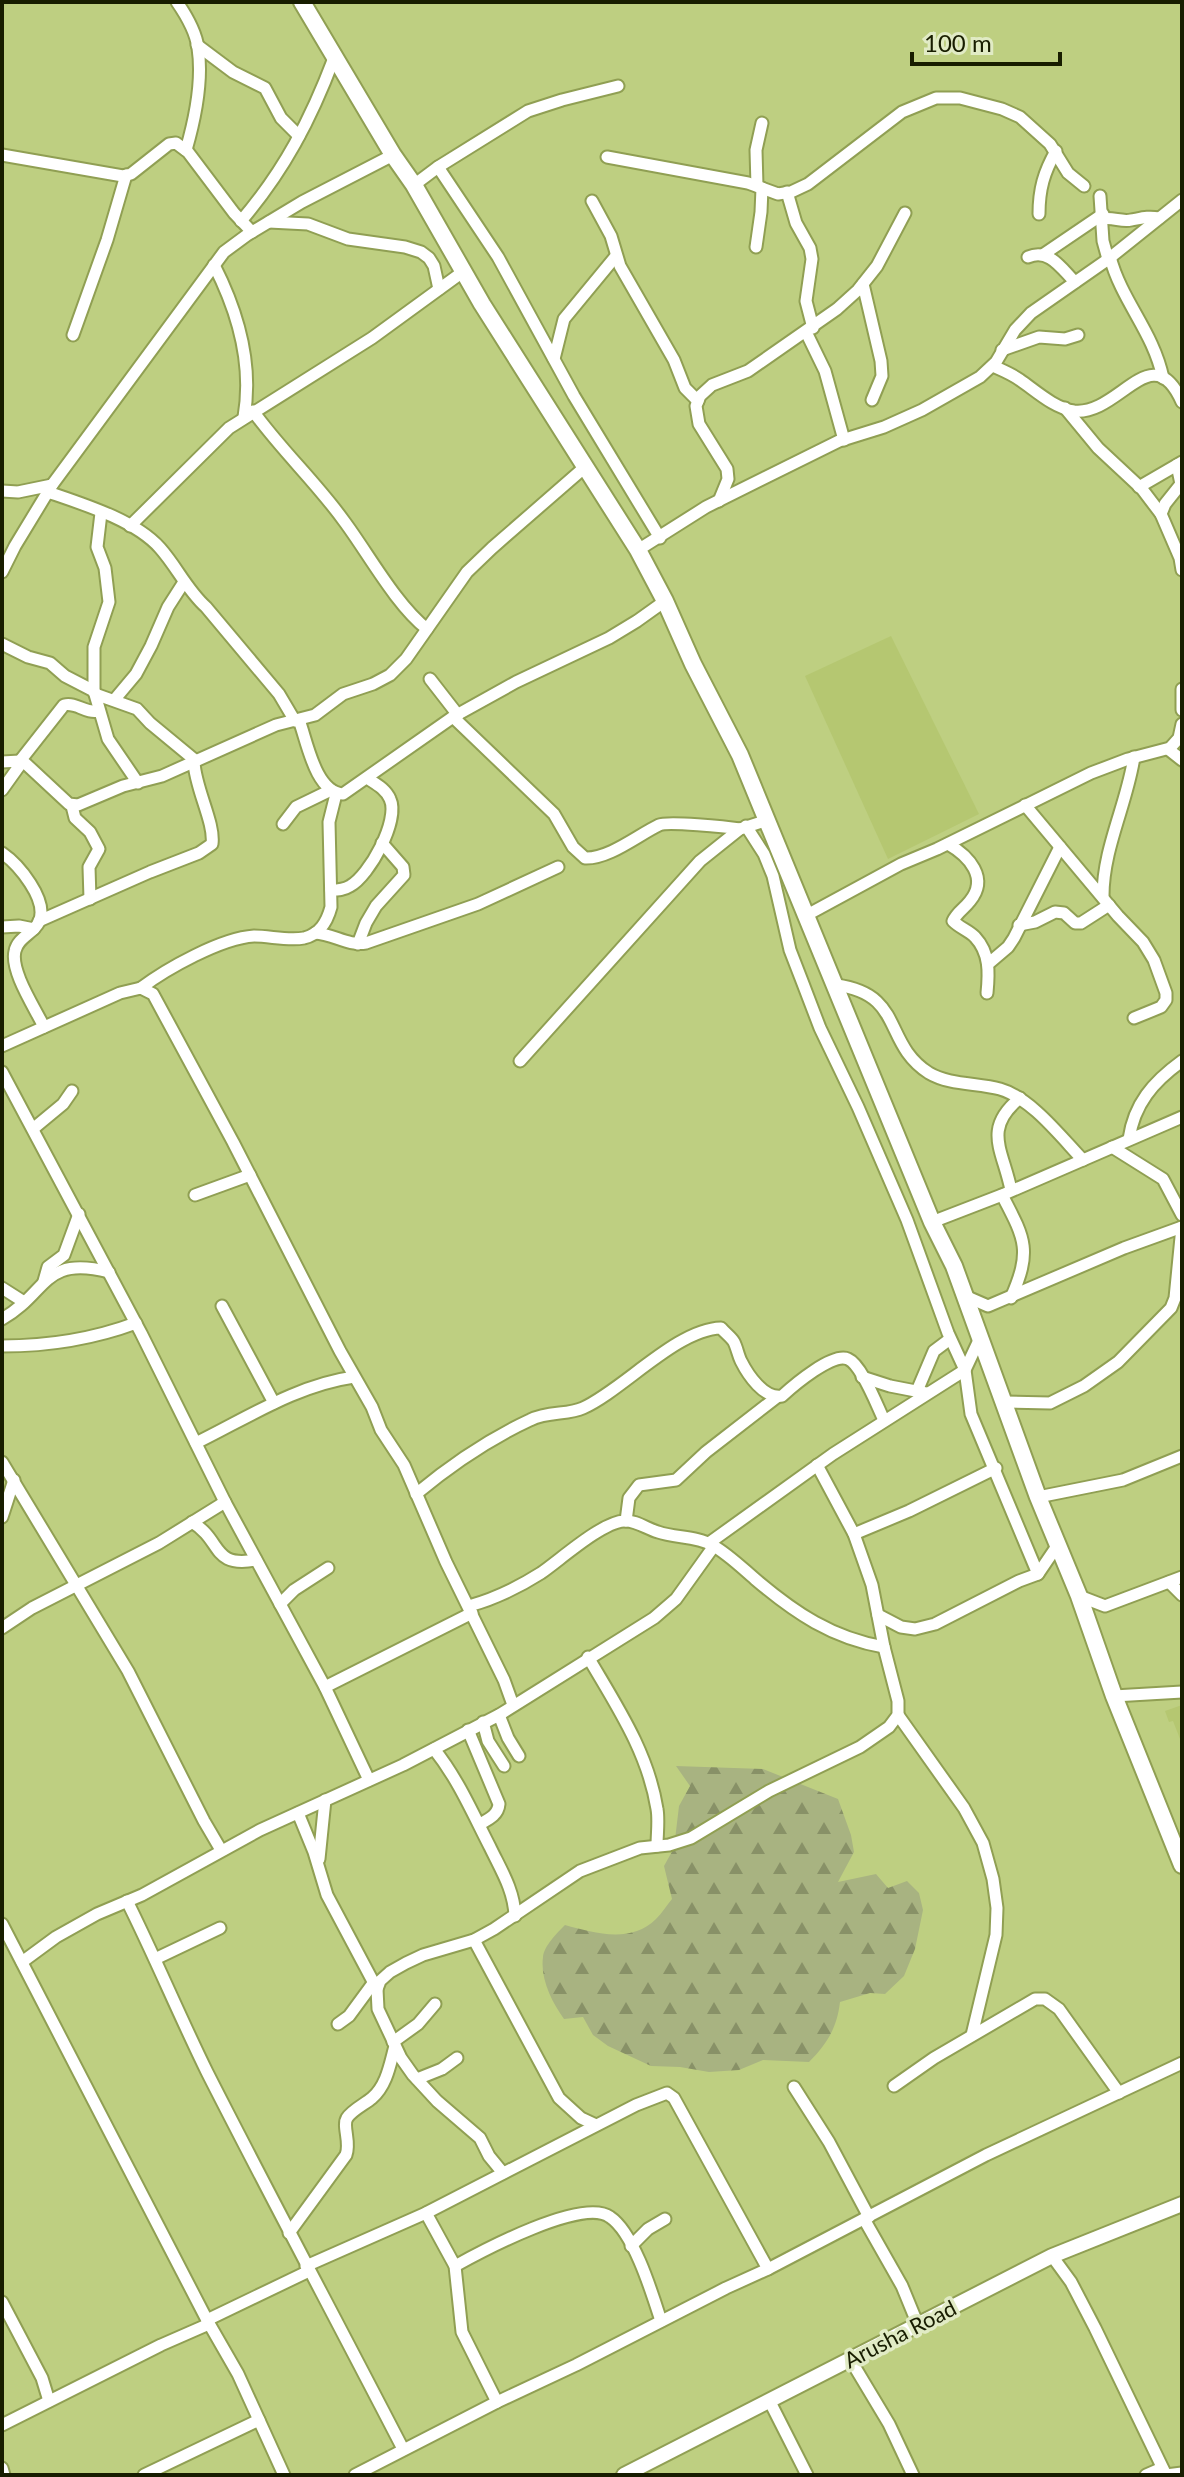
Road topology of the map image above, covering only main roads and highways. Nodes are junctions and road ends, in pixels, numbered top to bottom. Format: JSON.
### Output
{"nodes":[{"id":1,"x":302,"y":2,"type":"edge"},
{"id":2,"x":1182,"y":1865,"type":"edge"},
{"id":3,"x":1182,"y":2204,"type":"edge"},
{"id":4,"x":624,"y":2475,"type":"edge"}],
"edges":[{"from":1,"to":2,"type":"highway"},
{"from":3,"to":4,"type":"main road","name":"Arusha Road"}]}
